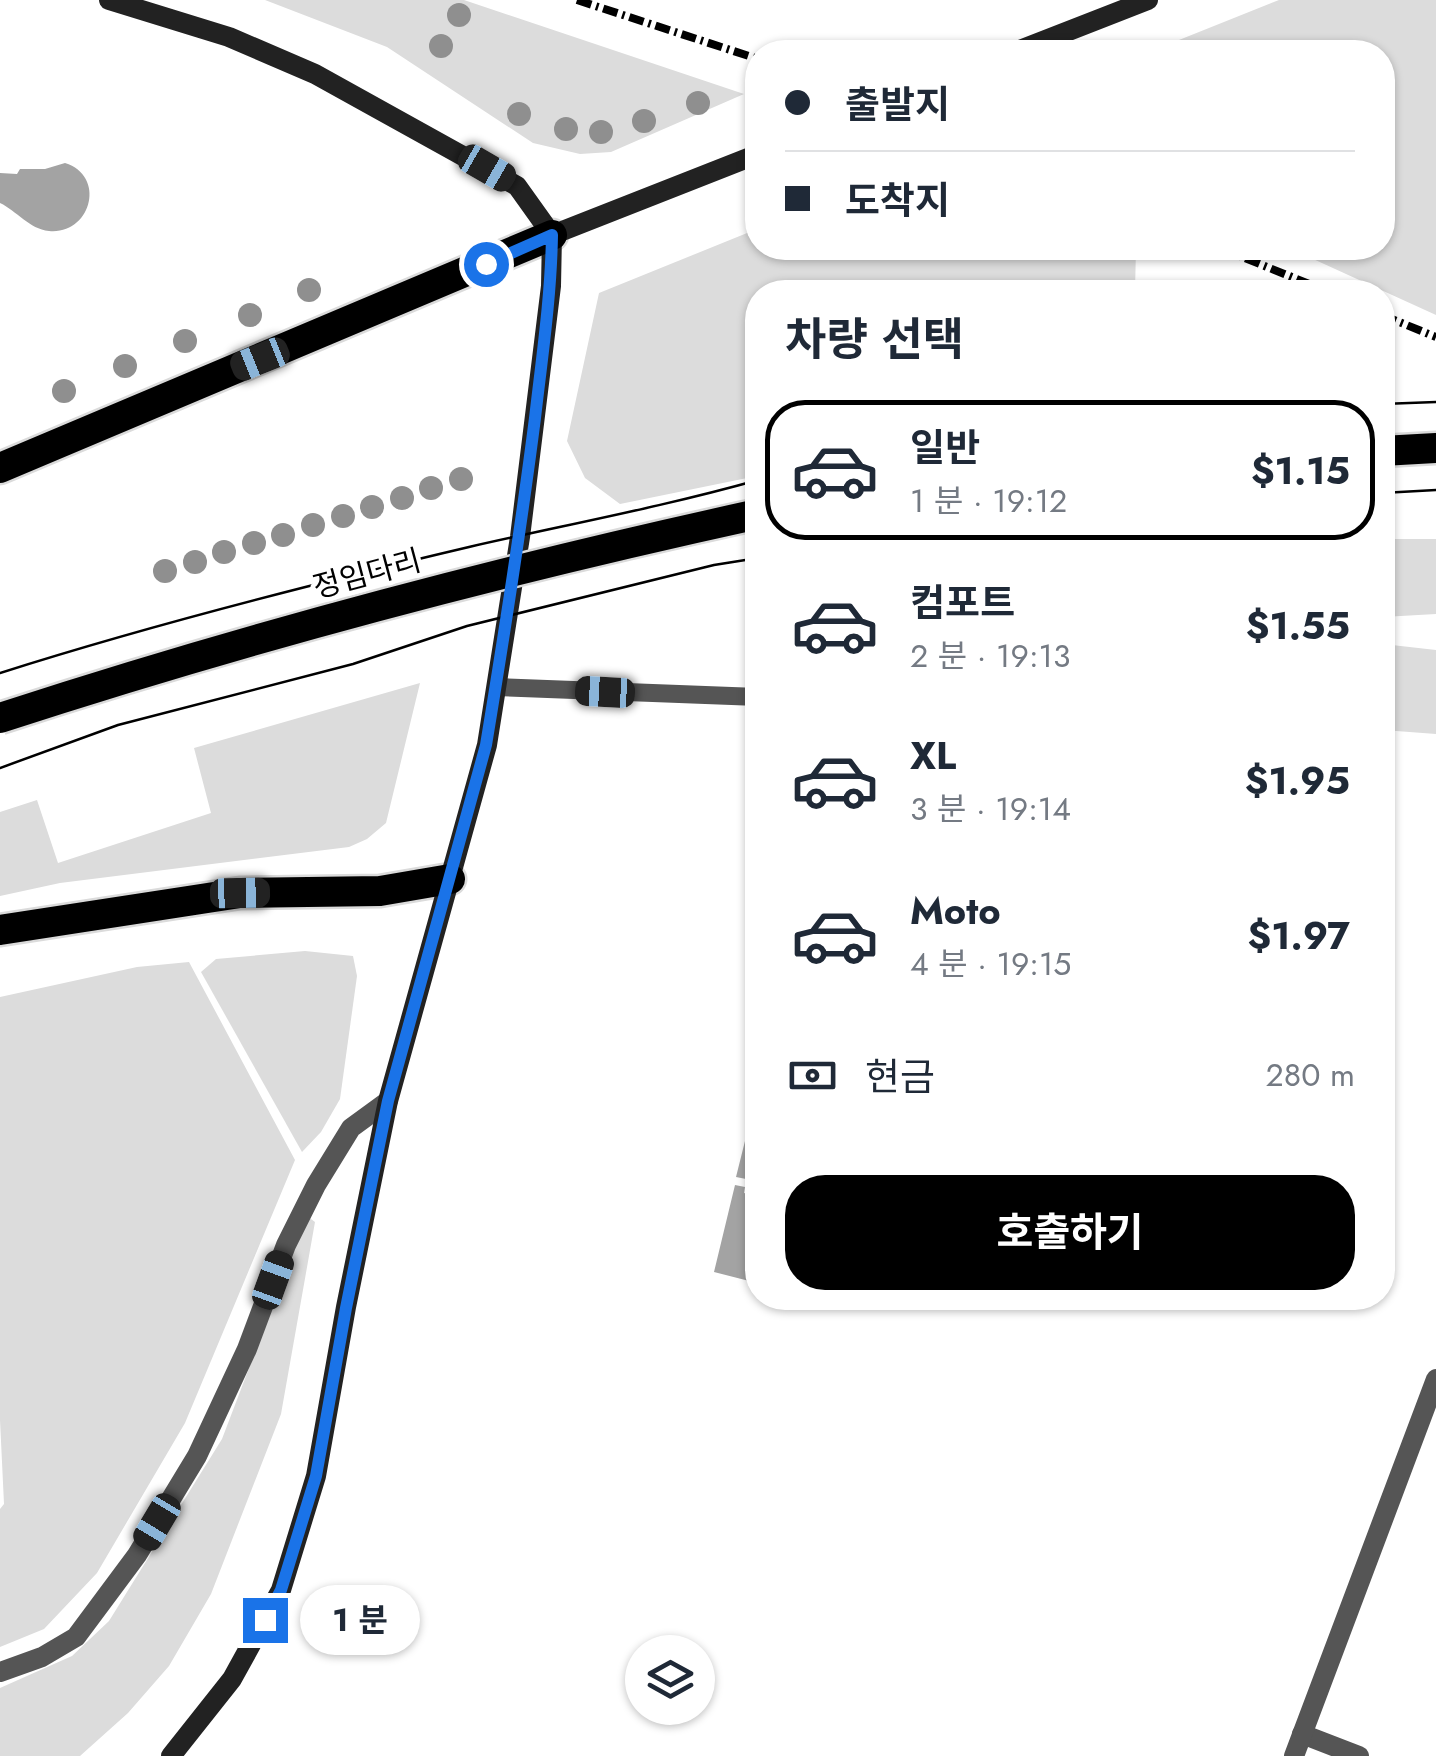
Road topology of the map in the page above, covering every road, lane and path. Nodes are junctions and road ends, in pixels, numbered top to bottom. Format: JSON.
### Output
{"nodes":[{"id":1,"x":110,"y":0,"type":"edge"},
{"id":2,"x":1148,"y":0,"type":"edge"},
{"id":3,"x":1045,"y":40,"type":"edge"},
{"id":4,"x":745,"y":159,"type":"edge"},
{"id":5,"x":552,"y":235,"type":"junction"},
{"id":6,"x":1436,"y":448,"type":"edge"},
{"id":7,"x":1395,"y":450,"type":"edge"},
{"id":8,"x":0,"y":468,"type":"edge"},
{"id":9,"x":745,"y":517,"type":"edge"},
{"id":10,"x":496,"y":687,"type":"junction"},
{"id":11,"x":745,"y":697,"type":"edge"},
{"id":12,"x":0,"y":718,"type":"edge"},
{"id":13,"x":450,"y":879,"type":"junction"},
{"id":14,"x":0,"y":930,"type":"edge"},
{"id":15,"x":388,"y":1101,"type":"junction"},
{"id":16,"x":1436,"y":1379,"type":"edge"},
{"id":17,"x":0,"y":1672,"type":"edge"},
{"id":18,"x":1302,"y":1734,"type":"junction"},
{"id":19,"x":171,"y":1756,"type":"edge"},
{"id":20,"x":1294,"y":1756,"type":"edge"},
{"id":21,"x":1359,"y":1756,"type":"edge"}],
"edges":[{"from":1,"to":5,"type":"street"},
{"from":2,"to":3,"type":"street"},
{"from":4,"to":5,"type":"street"},
{"from":5,"to":8,"type":"highway"},
{"from":5,"to":10,"type":"street"},
{"from":6,"to":7,"type":"highway"},
{"from":9,"to":12,"type":"highway","name":"정임다리","bridge":true},
{"from":10,"to":11,"type":"lane"},
{"from":10,"to":13,"type":"street"},
{"from":13,"to":14,"type":"highway"},
{"from":13,"to":15,"type":"street"},
{"from":15,"to":17,"type":"street"},
{"from":15,"to":19,"type":"street"},
{"from":16,"to":18,"type":"street"},
{"from":18,"to":20,"type":"street"},
{"from":18,"to":21,"type":"street"}]}
